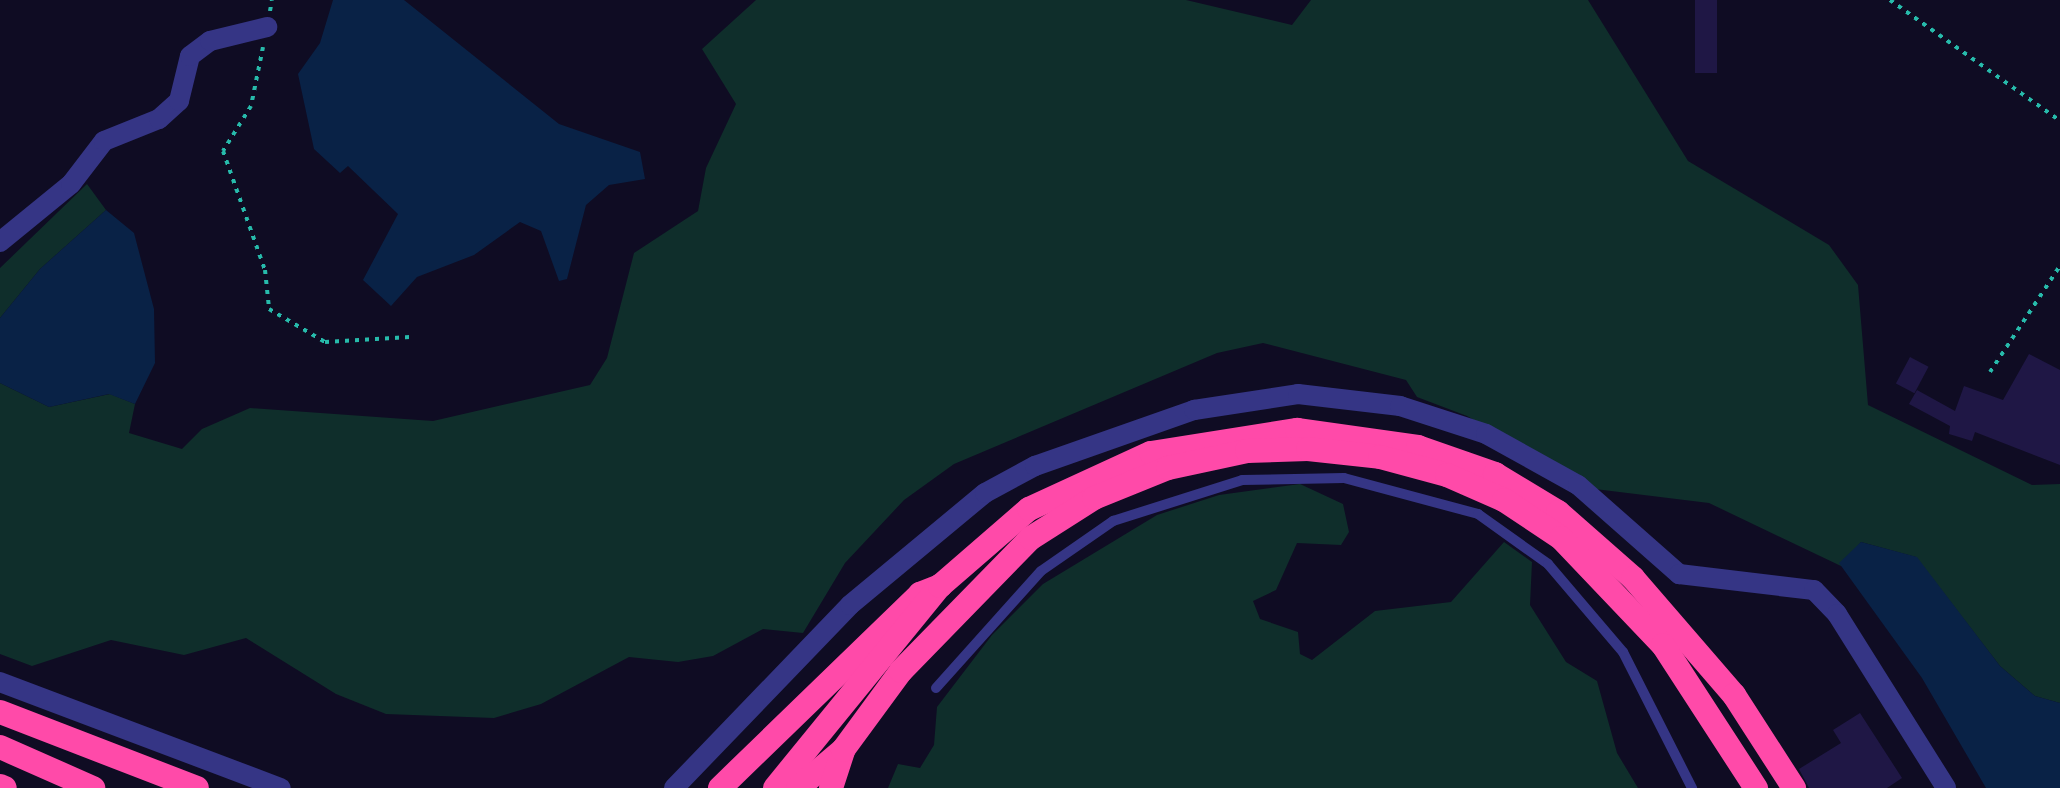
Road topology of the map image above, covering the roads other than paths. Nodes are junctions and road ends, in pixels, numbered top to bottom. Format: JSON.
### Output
{"nodes":[{"id":1,"x":267,"y":27,"type":"road end"},
{"id":2,"x":0,"y":242,"type":"edge"},
{"id":3,"x":940,"y":586,"type":"junction"},
{"id":4,"x":0,"y":682,"type":"edge"},
{"id":5,"x":936,"y":688,"type":"dead end"},
{"id":6,"x":0,"y":712,"type":"edge"},
{"id":7,"x":0,"y":747,"type":"edge"},
{"id":8,"x":843,"y":750,"type":"junction"},
{"id":9,"x":93,"y":788,"type":"edge"},
{"id":10,"x":197,"y":788,"type":"edge"},
{"id":11,"x":281,"y":788,"type":"edge"},
{"id":12,"x":674,"y":788,"type":"edge"},
{"id":13,"x":720,"y":788,"type":"edge"},
{"id":14,"x":775,"y":788,"type":"edge"},
{"id":15,"x":798,"y":788,"type":"edge"},
{"id":16,"x":831,"y":788,"type":"edge"},
{"id":17,"x":1692,"y":788,"type":"edge"},
{"id":18,"x":1756,"y":788,"type":"edge"},
{"id":19,"x":1794,"y":788,"type":"edge"},
{"id":20,"x":1946,"y":788,"type":"edge"}],
"edges":[{"from":1,"to":2,"type":"street"},
{"from":3,"to":13,"type":"highway"},
{"from":3,"to":14,"type":"highway"},
{"from":3,"to":19,"type":"highway"},
{"from":4,"to":11,"type":"street"},
{"from":5,"to":17,"type":"lane"},
{"from":6,"to":10,"type":"highway"},
{"from":7,"to":9,"type":"highway"},
{"from":8,"to":15,"type":"highway"},
{"from":8,"to":16,"type":"highway"},
{"from":8,"to":18,"type":"highway"},
{"from":12,"to":20,"type":"street"}]}
